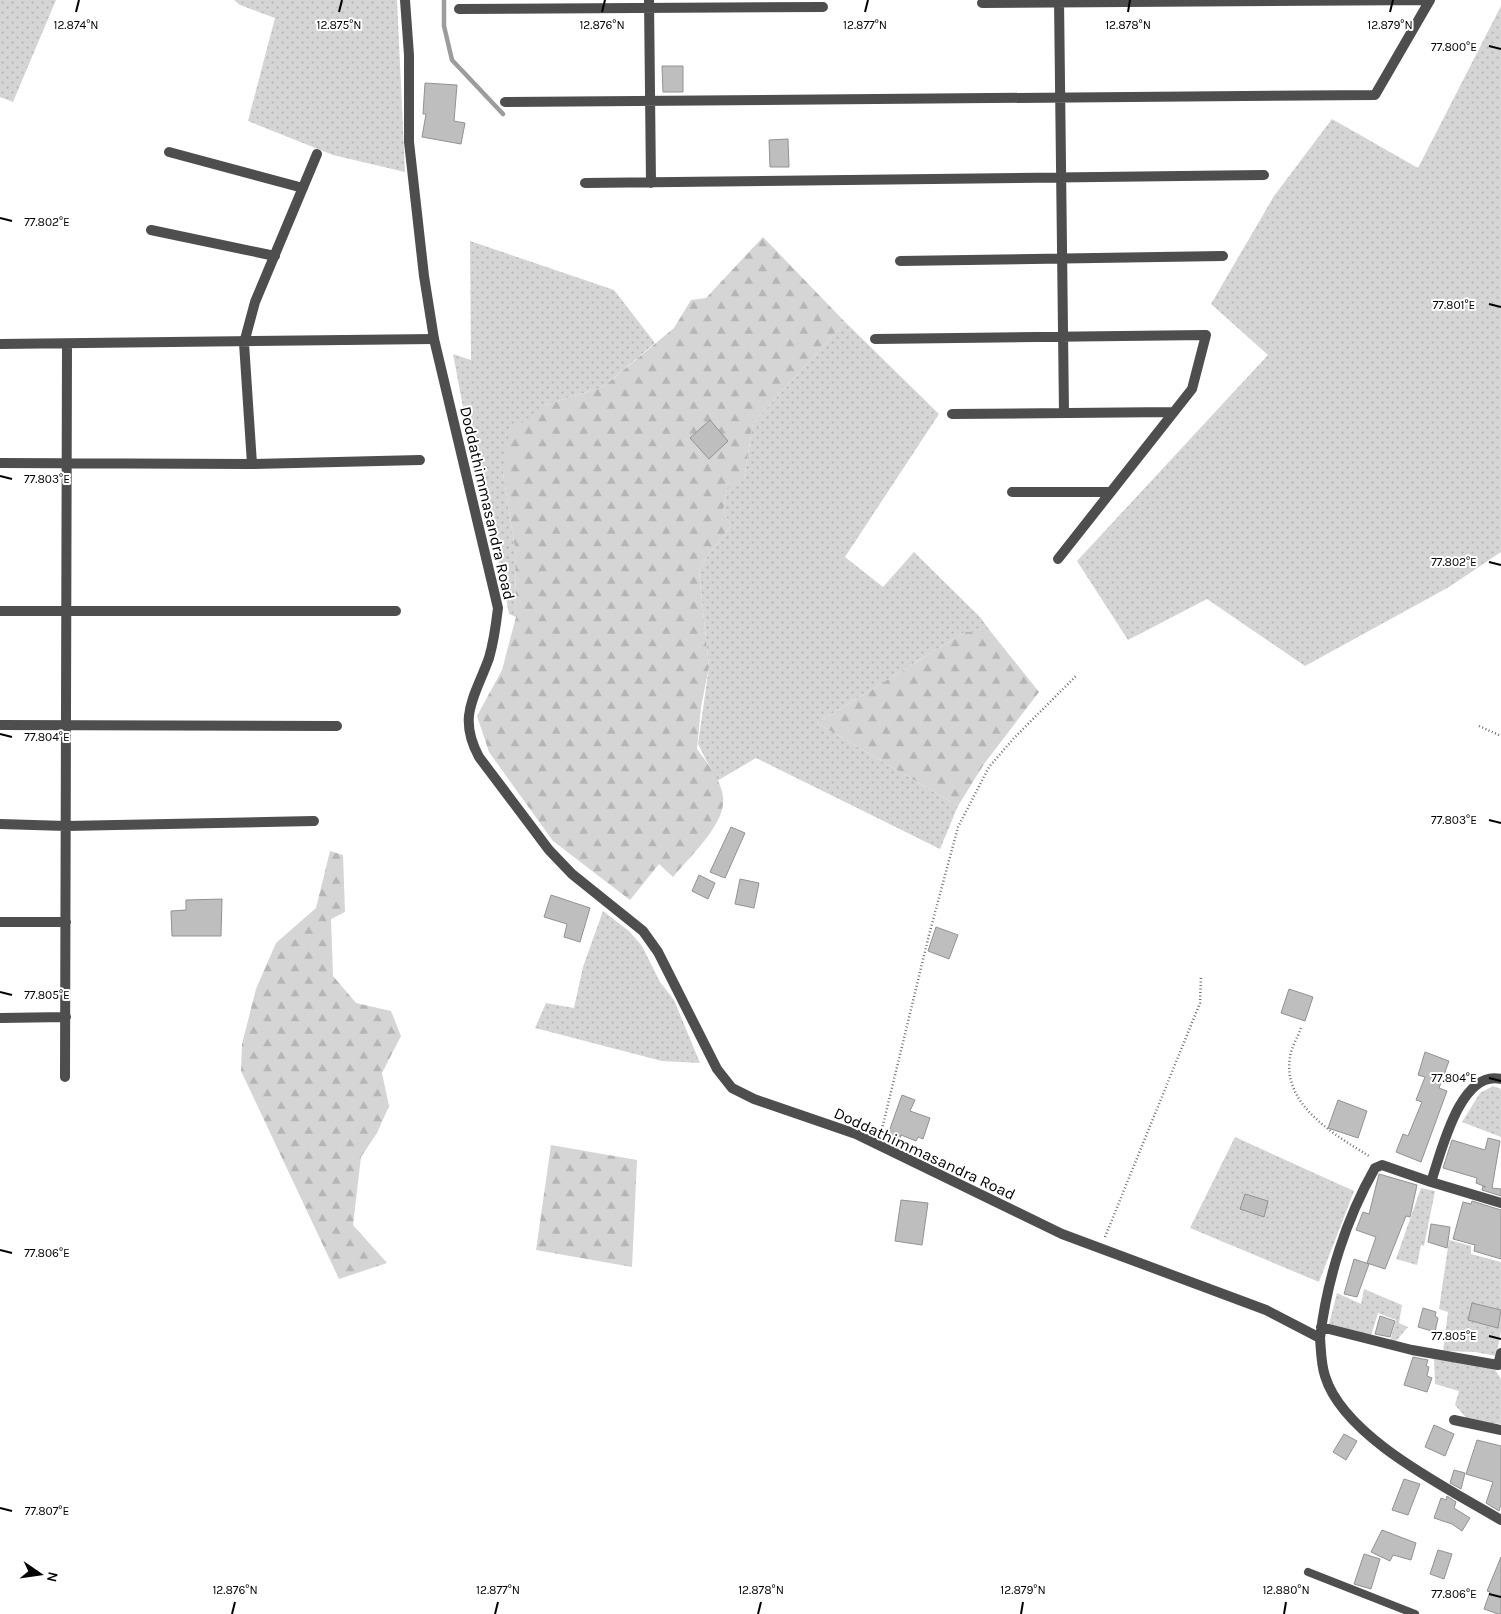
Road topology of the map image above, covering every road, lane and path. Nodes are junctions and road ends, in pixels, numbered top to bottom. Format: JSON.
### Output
{"nodes":[{"id":1,"x":405,"y":0,"type":"edge"},
{"id":2,"x":1430,"y":0,"type":"edge"},
{"id":3,"x":1059,"y":1,"type":"edge"},
{"id":4,"x":982,"y":3,"type":"dead end"},
{"id":5,"x":649,"y":4,"type":"edge"},
{"id":6,"x":823,"y":7,"type":"dead end"},
{"id":7,"x":459,"y":9,"type":"dead end"},
{"id":8,"x":1061,"y":98,"type":"junction"},
{"id":9,"x":505,"y":102,"type":"dead end"},
{"id":10,"x":650,"y":102,"type":"junction"},
{"id":11,"x":169,"y":152,"type":"dead end"},
{"id":12,"x":317,"y":154,"type":"dead end"},
{"id":13,"x":1264,"y":175,"type":"dead end"},
{"id":14,"x":1062,"y":177,"type":"junction"},
{"id":15,"x":585,"y":183,"type":"dead end"},
{"id":16,"x":650,"y":183,"type":"junction"},
{"id":17,"x":303,"y":188,"type":"junction"},
{"id":18,"x":151,"y":230,"type":"dead end"},
{"id":19,"x":275,"y":256,"type":"junction"},
{"id":20,"x":1223,"y":256,"type":"dead end"},
{"id":21,"x":1062,"y":259,"type":"junction"},
{"id":22,"x":900,"y":261,"type":"dead end"},
{"id":23,"x":1063,"y":337,"type":"junction"},
{"id":24,"x":434,"y":339,"type":"junction"},
{"id":25,"x":875,"y":340,"type":"dead end"},
{"id":26,"x":244,"y":343,"type":"junction"},
{"id":27,"x":0,"y":344,"type":"edge"},
{"id":28,"x":67,"y":344,"type":"junction"},
{"id":29,"x":1174,"y":412,"type":"junction"},
{"id":30,"x":1064,"y":413,"type":"junction"},
{"id":31,"x":952,"y":414,"type":"dead end"},
{"id":32,"x":420,"y":460,"type":"dead end"},
{"id":33,"x":0,"y":464,"type":"edge"},
{"id":34,"x":67,"y":464,"type":"junction"},
{"id":35,"x":252,"y":464,"type":"junction"},
{"id":36,"x":1012,"y":492,"type":"dead end"},
{"id":37,"x":1111,"y":492,"type":"junction"},
{"id":38,"x":1058,"y":559,"type":"dead end"},
{"id":39,"x":66,"y":610,"type":"junction"},
{"id":40,"x":0,"y":611,"type":"edge"},
{"id":41,"x":396,"y":611,"type":"dead end"},
{"id":42,"x":1076,"y":676,"type":"dead end"},
{"id":43,"x":66,"y":724,"type":"junction"},
{"id":44,"x":0,"y":725,"type":"edge"},
{"id":45,"x":337,"y":726,"type":"dead end"},
{"id":46,"x":1479,"y":726,"type":"dead end"},
{"id":47,"x":1501,"y":736,"type":"edge"},
{"id":48,"x":314,"y":822,"type":"dead end"},
{"id":49,"x":0,"y":824,"type":"edge"},
{"id":50,"x":66,"y":826,"type":"junction"},
{"id":51,"x":0,"y":922,"type":"edge"},
{"id":52,"x":66,"y":922,"type":"junction"},
{"id":53,"x":1201,"y":977,"type":"dead end"},
{"id":54,"x":66,"y":1017,"type":"junction"},
{"id":55,"x":0,"y":1018,"type":"edge"},
{"id":56,"x":1302,"y":1028,"type":"dead end"},
{"id":57,"x":65,"y":1077,"type":"dead end"},
{"id":58,"x":1501,"y":1079,"type":"edge"},
{"id":59,"x":878,"y":1144,"type":"junction"},
{"id":60,"x":1379,"y":1166,"type":"junction"},
{"id":61,"x":1431,"y":1182,"type":"junction"},
{"id":62,"x":1501,"y":1203,"type":"edge"},
{"id":63,"x":1100,"y":1250,"type":"junction"},
{"id":64,"x":1320,"y":1333,"type":"junction"},
{"id":65,"x":1501,"y":1353,"type":"edge"},
{"id":66,"x":1499,"y":1367,"type":"edge"},
{"id":67,"x":1454,"y":1420,"type":"dead end"},
{"id":68,"x":1501,"y":1430,"type":"edge"},
{"id":69,"x":1501,"y":1520,"type":"edge"},
{"id":70,"x":1308,"y":1572,"type":"dead end"},
{"id":71,"x":1415,"y":1614,"type":"edge"}],
"edges":[{"from":1,"to":24,"type":"street","name":"Doddathimmasandra Road"},
{"from":2,"to":3,"type":"street"},
{"from":2,"to":8,"type":"street"},
{"from":3,"to":4,"type":"street"},
{"from":3,"to":8,"type":"street"},
{"from":5,"to":6,"type":"street"},
{"from":5,"to":7,"type":"street"},
{"from":5,"to":10,"type":"street"},
{"from":8,"to":10,"type":"street"},
{"from":8,"to":14,"type":"street"},
{"from":9,"to":10,"type":"street"},
{"from":10,"to":16,"type":"street"},
{"from":11,"to":17,"type":"street"},
{"from":12,"to":17,"type":"street"},
{"from":13,"to":14,"type":"street"},
{"from":14,"to":16,"type":"street"},
{"from":14,"to":21,"type":"street"},
{"from":15,"to":16,"type":"street"},
{"from":17,"to":19,"type":"street"},
{"from":18,"to":19,"type":"street"},
{"from":19,"to":26,"type":"street"},
{"from":20,"to":21,"type":"street"},
{"from":21,"to":22,"type":"street"},
{"from":21,"to":23,"type":"street"},
{"from":23,"to":25,"type":"street"},
{"from":23,"to":29,"type":"street"},
{"from":23,"to":30,"type":"street"},
{"from":24,"to":26,"type":"street"},
{"from":24,"to":59,"type":"street","name":"Doddathimmasandra Road"},
{"from":26,"to":28,"type":"street"},
{"from":26,"to":35,"type":"street"},
{"from":27,"to":28,"type":"street"},
{"from":28,"to":34,"type":"street"},
{"from":29,"to":30,"type":"street"},
{"from":29,"to":37,"type":"street"},
{"from":30,"to":31,"type":"street"},
{"from":32,"to":35,"type":"street"},
{"from":33,"to":34,"type":"street"},
{"from":34,"to":35,"type":"street"},
{"from":34,"to":39,"type":"street"},
{"from":36,"to":37,"type":"street"},
{"from":37,"to":38,"type":"street"},
{"from":39,"to":40,"type":"street"},
{"from":39,"to":41,"type":"street"},
{"from":39,"to":43,"type":"street"},
{"from":42,"to":59,"type":"path"},
{"from":43,"to":44,"type":"street"},
{"from":43,"to":45,"type":"street"},
{"from":43,"to":50,"type":"street"},
{"from":46,"to":47,"type":"path"},
{"from":48,"to":50,"type":"street"},
{"from":49,"to":50,"type":"street"},
{"from":50,"to":52,"type":"street"},
{"from":51,"to":52,"type":"street"},
{"from":52,"to":54,"type":"street"},
{"from":53,"to":63,"type":"path"},
{"from":54,"to":55,"type":"street"},
{"from":54,"to":57,"type":"street"},
{"from":56,"to":60,"type":"path"},
{"from":58,"to":61,"type":"street"},
{"from":59,"to":63,"type":"street","name":"Doddathimmasandra Road"},
{"from":60,"to":61,"type":"street"},
{"from":60,"to":64,"type":"street"},
{"from":61,"to":62,"type":"street"},
{"from":63,"to":64,"type":"street","name":"Doddathimmasandra Road"},
{"from":64,"to":66,"type":"street","name":"Doddathimmasandra Road"},
{"from":64,"to":69,"type":"street"},
{"from":65,"to":66,"type":"street"},
{"from":67,"to":68,"type":"street"},
{"from":70,"to":71,"type":"lane"}]}
